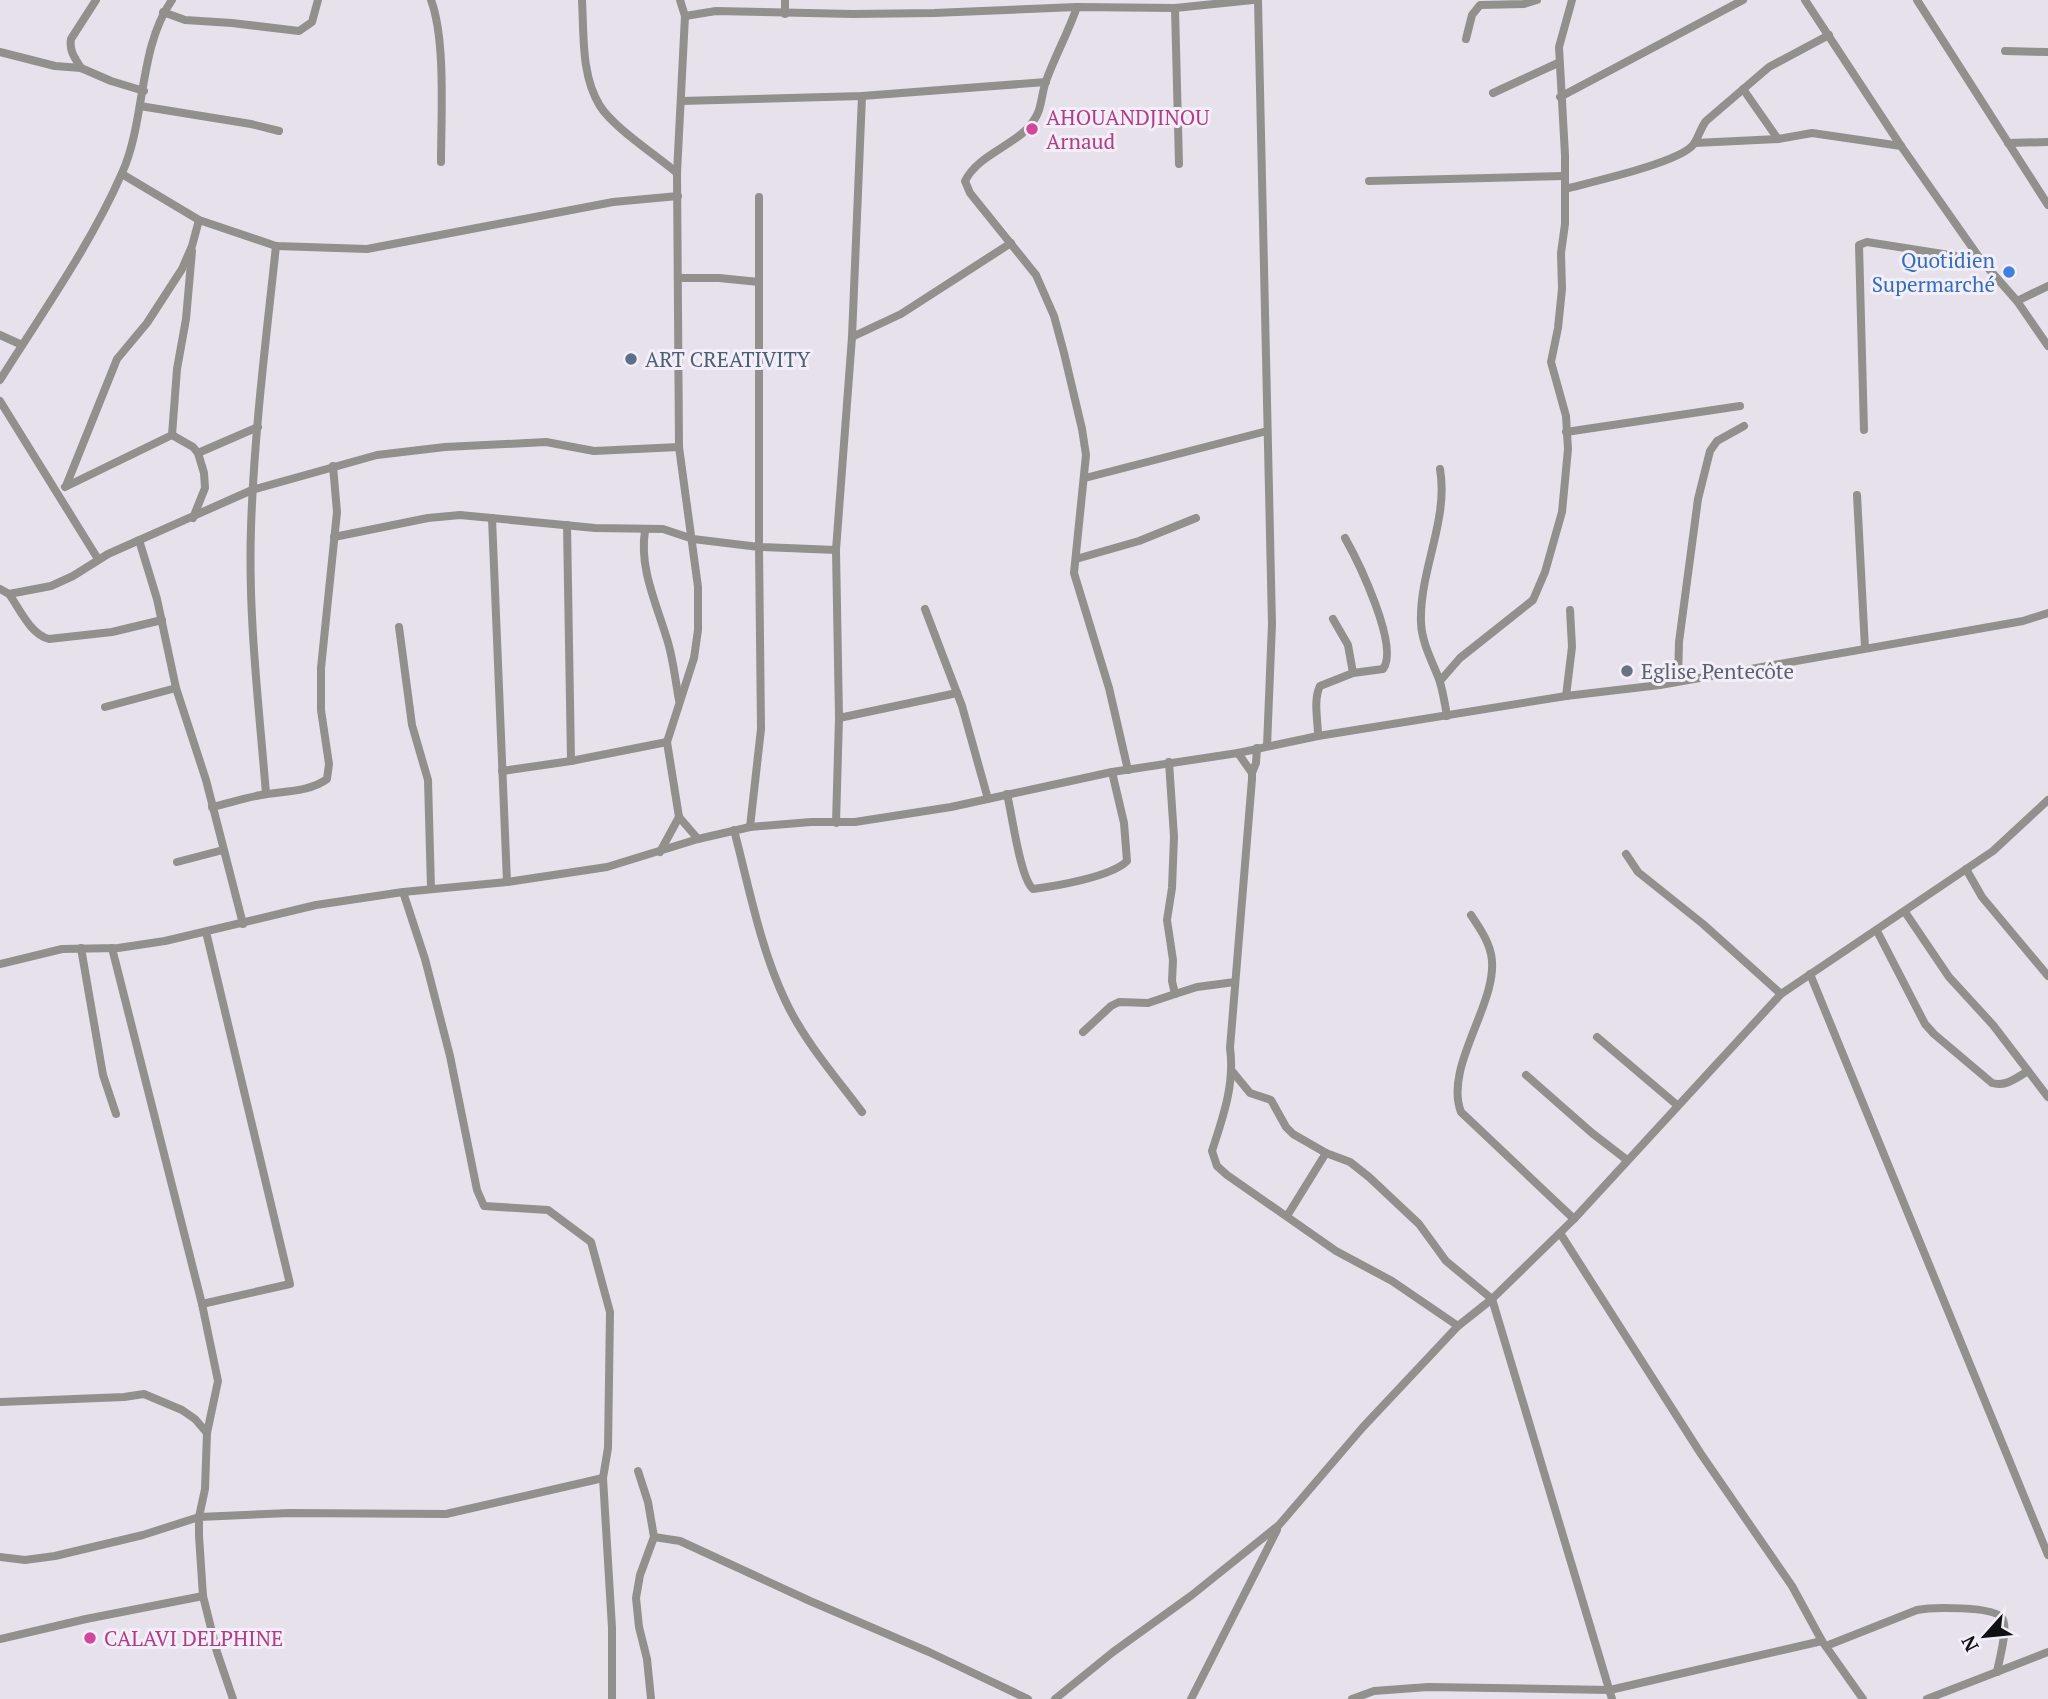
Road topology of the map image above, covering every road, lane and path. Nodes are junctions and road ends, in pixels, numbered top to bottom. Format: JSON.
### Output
{"nodes":[{"id":1,"x":96,"y":0,"type":"edge"},
{"id":2,"x":172,"y":0,"type":"edge"},
{"id":3,"x":318,"y":0,"type":"edge"},
{"id":4,"x":431,"y":0,"type":"edge"},
{"id":5,"x":582,"y":0,"type":"edge"},
{"id":6,"x":680,"y":0,"type":"edge"},
{"id":7,"x":785,"y":0,"type":"edge"},
{"id":8,"x":1253,"y":0,"type":"edge"},
{"id":9,"x":1258,"y":0,"type":"edge"},
{"id":10,"x":1537,"y":0,"type":"edge"},
{"id":11,"x":1572,"y":0,"type":"edge"},
{"id":12,"x":1743,"y":0,"type":"edge"},
{"id":13,"x":1805,"y":0,"type":"edge"},
{"id":14,"x":1917,"y":0,"type":"edge"},
{"id":15,"x":1191,"y":3,"type":"edge"},
{"id":16,"x":1106,"y":4,"type":"edge"},
{"id":17,"x":1077,"y":7,"type":"junction"},
{"id":18,"x":1175,"y":8,"type":"junction"},
{"id":19,"x":163,"y":12,"type":"junction"},
{"id":20,"x":785,"y":14,"type":"junction"},
{"id":21,"x":685,"y":16,"type":"junction"},
{"id":22,"x":1829,"y":36,"type":"junction"},
{"id":23,"x":1466,"y":39,"type":"dead end"},
{"id":24,"x":2005,"y":51,"type":"dead end"},
{"id":25,"x":0,"y":52,"type":"edge"},
{"id":26,"x":2048,"y":52,"type":"edge"},
{"id":27,"x":1558,"y":63,"type":"junction"},
{"id":28,"x":82,"y":68,"type":"junction"},
{"id":29,"x":1046,"y":82,"type":"junction"},
{"id":30,"x":1742,"y":89,"type":"junction"},
{"id":31,"x":144,"y":91,"type":"junction"},
{"id":32,"x":1493,"y":93,"type":"dead end"},
{"id":33,"x":862,"y":96,"type":"junction"},
{"id":34,"x":1560,"y":97,"type":"junction"},
{"id":35,"x":681,"y":101,"type":"junction"},
{"id":36,"x":140,"y":106,"type":"junction"},
{"id":37,"x":279,"y":131,"type":"dead end"},
{"id":38,"x":1778,"y":139,"type":"junction"},
{"id":39,"x":2048,"y":142,"type":"edge"},
{"id":40,"x":1695,"y":143,"type":"junction"},
{"id":41,"x":2008,"y":143,"type":"junction"},
{"id":42,"x":1900,"y":146,"type":"junction"},
{"id":43,"x":441,"y":162,"type":"dead end"},
{"id":44,"x":1180,"y":164,"type":"dead end"},
{"id":45,"x":677,"y":173,"type":"junction"},
{"id":46,"x":122,"y":174,"type":"junction"},
{"id":47,"x":1564,"y":176,"type":"junction"},
{"id":48,"x":1369,"y":181,"type":"dead end"},
{"id":49,"x":1565,"y":189,"type":"junction"},
{"id":50,"x":678,"y":196,"type":"junction"},
{"id":51,"x":759,"y":197,"type":"dead end"},
{"id":52,"x":2048,"y":205,"type":"edge"},
{"id":53,"x":199,"y":220,"type":"junction"},
{"id":54,"x":1011,"y":243,"type":"junction"},
{"id":55,"x":192,"y":246,"type":"junction"},
{"id":56,"x":276,"y":246,"type":"junction"},
{"id":57,"x":1981,"y":260,"type":"junction"},
{"id":58,"x":679,"y":278,"type":"junction"},
{"id":59,"x":759,"y":282,"type":"junction"},
{"id":60,"x":2048,"y":286,"type":"edge"},
{"id":61,"x":2017,"y":301,"type":"junction"},
{"id":62,"x":0,"y":335,"type":"edge"},
{"id":63,"x":852,"y":337,"type":"junction"},
{"id":64,"x":22,"y":345,"type":"junction"},
{"id":65,"x":2048,"y":346,"type":"edge"},
{"id":66,"x":0,"y":380,"type":"edge"},
{"id":67,"x":0,"y":401,"type":"edge"},
{"id":68,"x":1740,"y":406,"type":"dead end"},
{"id":69,"x":1744,"y":426,"type":"dead end"},
{"id":70,"x":258,"y":427,"type":"junction"},
{"id":71,"x":1864,"y":430,"type":"dead end"},
{"id":72,"x":1267,"y":431,"type":"junction"},
{"id":73,"x":1566,"y":432,"type":"junction"},
{"id":74,"x":172,"y":435,"type":"junction"},
{"id":75,"x":680,"y":447,"type":"junction"},
{"id":76,"x":198,"y":453,"type":"junction"},
{"id":77,"x":333,"y":466,"type":"junction"},
{"id":78,"x":1440,"y":469,"type":"dead end"},
{"id":79,"x":1085,"y":478,"type":"junction"},
{"id":80,"x":66,"y":486,"type":"junction"},
{"id":81,"x":252,"y":490,"type":"junction"},
{"id":82,"x":58,"y":493,"type":"junction"},
{"id":83,"x":1857,"y":495,"type":"dead end"},
{"id":84,"x":193,"y":518,"type":"junction"},
{"id":85,"x":492,"y":518,"type":"junction"},
{"id":86,"x":1196,"y":518,"type":"dead end"},
{"id":87,"x":567,"y":525,"type":"junction"},
{"id":88,"x":645,"y":531,"type":"junction"},
{"id":89,"x":334,"y":537,"type":"junction"},
{"id":90,"x":1345,"y":538,"type":"dead end"},
{"id":91,"x":693,"y":539,"type":"junction"},
{"id":92,"x":139,"y":540,"type":"junction"},
{"id":93,"x":760,"y":547,"type":"junction"},
{"id":94,"x":836,"y":550,"type":"junction"},
{"id":95,"x":98,"y":559,"type":"junction"},
{"id":96,"x":1076,"y":559,"type":"junction"},
{"id":97,"x":0,"y":589,"type":"edge"},
{"id":98,"x":9,"y":594,"type":"junction"},
{"id":99,"x":925,"y":609,"type":"dead end"},
{"id":100,"x":1570,"y":610,"type":"dead end"},
{"id":101,"x":2048,"y":613,"type":"edge"},
{"id":102,"x":1333,"y":619,"type":"dead end"},
{"id":103,"x":162,"y":620,"type":"junction"},
{"id":104,"x":400,"y":627,"type":"dead end"},
{"id":105,"x":1865,"y":648,"type":"junction"},
{"id":106,"x":1353,"y":673,"type":"junction"},
{"id":107,"x":1678,"y":680,"type":"junction"},
{"id":108,"x":1440,"y":681,"type":"junction"},
{"id":109,"x":176,"y":688,"type":"junction"},
{"id":110,"x":957,"y":693,"type":"junction"},
{"id":111,"x":1566,"y":696,"type":"junction"},
{"id":112,"x":679,"y":703,"type":"junction"},
{"id":113,"x":106,"y":707,"type":"dead end"},
{"id":114,"x":1447,"y":716,"type":"junction"},
{"id":115,"x":839,"y":718,"type":"junction"},
{"id":116,"x":1318,"y":736,"type":"junction"},
{"id":117,"x":667,"y":742,"type":"junction"},
{"id":118,"x":1267,"y":746,"type":"junction"},
{"id":119,"x":1257,"y":748,"type":"junction"},
{"id":120,"x":1238,"y":753,"type":"junction"},
{"id":121,"x":571,"y":761,"type":"junction"},
{"id":122,"x":1169,"y":762,"type":"junction"},
{"id":123,"x":1128,"y":770,"type":"junction"},
{"id":124,"x":502,"y":771,"type":"junction"},
{"id":125,"x":1112,"y":772,"type":"junction"},
{"id":126,"x":1252,"y":773,"type":"junction"},
{"id":127,"x":266,"y":794,"type":"junction"},
{"id":128,"x":1007,"y":794,"type":"junction"},
{"id":129,"x":988,"y":799,"type":"junction"},
{"id":130,"x":2048,"y":800,"type":"edge"},
{"id":131,"x":212,"y":807,"type":"junction"},
{"id":132,"x":679,"y":817,"type":"junction"},
{"id":133,"x":836,"y":822,"type":"junction"},
{"id":134,"x":750,"y":827,"type":"junction"},
{"id":135,"x":734,"y":830,"type":"junction"},
{"id":136,"x":698,"y":839,"type":"junction"},
{"id":137,"x":223,"y":850,"type":"junction"},
{"id":138,"x":660,"y":852,"type":"junction"},
{"id":139,"x":1626,"y":854,"type":"dead end"},
{"id":140,"x":177,"y":862,"type":"dead end"},
{"id":141,"x":1966,"y":869,"type":"junction"},
{"id":142,"x":506,"y":882,"type":"junction"},
{"id":143,"x":430,"y":889,"type":"junction"},
{"id":144,"x":403,"y":892,"type":"junction"},
{"id":145,"x":1905,"y":912,"type":"junction"},
{"id":146,"x":1471,"y":915,"type":"dead end"},
{"id":147,"x":243,"y":924,"type":"junction"},
{"id":148,"x":1877,"y":931,"type":"junction"},
{"id":149,"x":207,"y":936,"type":"dead end"},
{"id":150,"x":81,"y":948,"type":"junction"},
{"id":151,"x":112,"y":948,"type":"junction"},
{"id":152,"x":0,"y":964,"type":"edge"},
{"id":153,"x":1810,"y":974,"type":"junction"},
{"id":154,"x":2048,"y":976,"type":"edge"},
{"id":155,"x":1235,"y":982,"type":"junction"},
{"id":156,"x":1175,"y":994,"type":"junction"},
{"id":157,"x":1781,"y":994,"type":"junction"},
{"id":158,"x":1083,"y":1032,"type":"dead end"},
{"id":159,"x":1597,"y":1037,"type":"dead end"},
{"id":160,"x":1232,"y":1071,"type":"junction"},
{"id":161,"x":2028,"y":1071,"type":"junction"},
{"id":162,"x":1526,"y":1075,"type":"dead end"},
{"id":163,"x":2048,"y":1097,"type":"edge"},
{"id":164,"x":1677,"y":1105,"type":"junction"},
{"id":165,"x":862,"y":1112,"type":"dead end"},
{"id":166,"x":116,"y":1114,"type":"dead end"},
{"id":167,"x":1326,"y":1153,"type":"junction"},
{"id":168,"x":1627,"y":1160,"type":"junction"},
{"id":169,"x":1287,"y":1216,"type":"junction"},
{"id":170,"x":1574,"y":1219,"type":"junction"},
{"id":171,"x":1560,"y":1233,"type":"junction"},
{"id":172,"x":1492,"y":1299,"type":"junction"},
{"id":173,"x":202,"y":1304,"type":"junction"},
{"id":174,"x":1458,"y":1326,"type":"junction"},
{"id":175,"x":0,"y":1402,"type":"edge"},
{"id":176,"x":208,"y":1433,"type":"junction"},
{"id":177,"x":638,"y":1471,"type":"dead end"},
{"id":178,"x":603,"y":1478,"type":"junction"},
{"id":179,"x":199,"y":1517,"type":"junction"},
{"id":180,"x":1279,"y":1525,"type":"junction"},
{"id":181,"x":654,"y":1537,"type":"junction"},
{"id":182,"x":2048,"y":1555,"type":"edge"},
{"id":183,"x":0,"y":1556,"type":"edge"},
{"id":184,"x":202,"y":1596,"type":"junction"},
{"id":185,"x":0,"y":1639,"type":"edge"},
{"id":186,"x":1824,"y":1644,"type":"junction"},
{"id":187,"x":2048,"y":1652,"type":"edge"},
{"id":188,"x":1997,"y":1672,"type":"junction"},
{"id":189,"x":1609,"y":1690,"type":"junction"},
{"id":190,"x":233,"y":1699,"type":"edge"},
{"id":191,"x":612,"y":1699,"type":"edge"},
{"id":192,"x":651,"y":1699,"type":"edge"},
{"id":193,"x":1028,"y":1699,"type":"edge"},
{"id":194,"x":1055,"y":1699,"type":"edge"},
{"id":195,"x":1191,"y":1699,"type":"edge"},
{"id":196,"x":1352,"y":1699,"type":"edge"},
{"id":197,"x":1612,"y":1699,"type":"edge"},
{"id":198,"x":1863,"y":1699,"type":"edge"},
{"id":199,"x":1927,"y":1699,"type":"edge"}],
"edges":[{"from":1,"to":28,"type":"street"},
{"from":2,"to":19,"type":"street"},
{"from":3,"to":19,"type":"street"},
{"from":4,"to":43,"type":"street"},
{"from":5,"to":45,"type":"street"},
{"from":6,"to":21,"type":"street"},
{"from":7,"to":20,"type":"street"},
{"from":8,"to":15,"type":"street"},
{"from":9,"to":72,"type":"street"},
{"from":10,"to":23,"type":"street"},
{"from":11,"to":27,"type":"street"},
{"from":12,"to":34,"type":"street"},
{"from":13,"to":22,"type":"street"},
{"from":14,"to":41,"type":"street"},
{"from":15,"to":18,"type":"street"},
{"from":16,"to":17,"type":"street"},
{"from":16,"to":18,"type":"street"},
{"from":17,"to":20,"type":"street"},
{"from":17,"to":29,"type":"street"},
{"from":18,"to":44,"type":"street"},
{"from":19,"to":31,"type":"street"},
{"from":20,"to":21,"type":"street"},
{"from":21,"to":35,"type":"street"},
{"from":22,"to":30,"type":"street"},
{"from":22,"to":42,"type":"street"},
{"from":24,"to":26,"type":"street"},
{"from":25,"to":28,"type":"street"},
{"from":27,"to":32,"type":"street"},
{"from":27,"to":34,"type":"street"},
{"from":28,"to":31,"type":"street"},
{"from":29,"to":33,"type":"street"},
{"from":29,"to":54,"type":"street"},
{"from":30,"to":38,"type":"street"},
{"from":30,"to":40,"type":"street"},
{"from":31,"to":36,"type":"street"},
{"from":33,"to":35,"type":"street"},
{"from":33,"to":63,"type":"street"},
{"from":34,"to":47,"type":"street"},
{"from":35,"to":45,"type":"street"},
{"from":36,"to":37,"type":"street"},
{"from":36,"to":46,"type":"street"},
{"from":38,"to":40,"type":"street"},
{"from":38,"to":42,"type":"street"},
{"from":39,"to":41,"type":"street"},
{"from":40,"to":49,"type":"street"},
{"from":41,"to":52,"type":"street"},
{"from":42,"to":57,"type":"street"},
{"from":45,"to":50,"type":"street"},
{"from":46,"to":53,"type":"street"},
{"from":46,"to":64,"type":"street"},
{"from":47,"to":48,"type":"street"},
{"from":47,"to":49,"type":"street"},
{"from":49,"to":73,"type":"street"},
{"from":50,"to":56,"type":"street"},
{"from":50,"to":58,"type":"street"},
{"from":51,"to":59,"type":"street"},
{"from":53,"to":55,"type":"street"},
{"from":53,"to":56,"type":"street"},
{"from":54,"to":63,"type":"street"},
{"from":54,"to":79,"type":"street"},
{"from":55,"to":74,"type":"street"},
{"from":55,"to":80,"type":"street"},
{"from":56,"to":70,"type":"street"},
{"from":57,"to":61,"type":"street"},
{"from":57,"to":71,"type":"street"},
{"from":58,"to":59,"type":"street"},
{"from":58,"to":75,"type":"street"},
{"from":59,"to":93,"type":"street"},
{"from":60,"to":61,"type":"street"},
{"from":61,"to":65,"type":"street"},
{"from":62,"to":64,"type":"street"},
{"from":63,"to":94,"type":"street"},
{"from":64,"to":66,"type":"street"},
{"from":67,"to":82,"type":"street"},
{"from":68,"to":73,"type":"street"},
{"from":69,"to":107,"type":"street"},
{"from":70,"to":76,"type":"street"},
{"from":70,"to":81,"type":"street"},
{"from":72,"to":79,"type":"street"},
{"from":72,"to":118,"type":"street"},
{"from":73,"to":108,"type":"street"},
{"from":74,"to":76,"type":"street"},
{"from":74,"to":80,"type":"street"},
{"from":75,"to":77,"type":"street"},
{"from":75,"to":91,"type":"street"},
{"from":76,"to":84,"type":"street"},
{"from":77,"to":81,"type":"street"},
{"from":77,"to":89,"type":"street"},
{"from":78,"to":108,"type":"street"},
{"from":79,"to":96,"type":"street"},
{"from":80,"to":82,"type":"street"},
{"from":81,"to":84,"type":"street"},
{"from":81,"to":127,"type":"street"},
{"from":82,"to":95,"type":"street"},
{"from":83,"to":105,"type":"street"},
{"from":84,"to":92,"type":"street"},
{"from":85,"to":87,"type":"street"},
{"from":85,"to":89,"type":"street"},
{"from":85,"to":124,"type":"street"},
{"from":86,"to":96,"type":"street"},
{"from":87,"to":88,"type":"street"},
{"from":87,"to":121,"type":"street"},
{"from":88,"to":91,"type":"street"},
{"from":88,"to":112,"type":"street"},
{"from":89,"to":127,"type":"street"},
{"from":90,"to":106,"type":"street"},
{"from":91,"to":93,"type":"street"},
{"from":91,"to":112,"type":"street"},
{"from":92,"to":95,"type":"street"},
{"from":92,"to":103,"type":"street"},
{"from":93,"to":94,"type":"street"},
{"from":93,"to":134,"type":"street"},
{"from":94,"to":115,"type":"street"},
{"from":95,"to":98,"type":"street"},
{"from":96,"to":123,"type":"street"},
{"from":97,"to":98,"type":"street"},
{"from":98,"to":103,"type":"street"},
{"from":99,"to":110,"type":"street"},
{"from":100,"to":111,"type":"street"},
{"from":101,"to":105,"type":"street"},
{"from":102,"to":106,"type":"street"},
{"from":103,"to":109,"type":"street"},
{"from":104,"to":143,"type":"street"},
{"from":105,"to":107,"type":"street"},
{"from":106,"to":116,"type":"street"},
{"from":107,"to":111,"type":"street"},
{"from":108,"to":114,"type":"street"},
{"from":109,"to":113,"type":"street"},
{"from":109,"to":131,"type":"street"},
{"from":110,"to":115,"type":"street"},
{"from":110,"to":129,"type":"street"},
{"from":111,"to":114,"type":"street"},
{"from":112,"to":117,"type":"street"},
{"from":114,"to":116,"type":"street"},
{"from":115,"to":133,"type":"street"},
{"from":116,"to":118,"type":"street"},
{"from":117,"to":121,"type":"street"},
{"from":117,"to":132,"type":"street"},
{"from":118,"to":119,"type":"street"},
{"from":119,"to":120,"type":"street"},
{"from":119,"to":126,"type":"street"},
{"from":120,"to":122,"type":"street"},
{"from":120,"to":126,"type":"street"},
{"from":121,"to":124,"type":"street"},
{"from":122,"to":123,"type":"street"},
{"from":122,"to":156,"type":"street"},
{"from":123,"to":125,"type":"street"},
{"from":124,"to":142,"type":"street"},
{"from":125,"to":128,"type":"street"},
{"from":125,"to":128,"type":"street"},
{"from":126,"to":155,"type":"street"},
{"from":127,"to":131,"type":"street"},
{"from":128,"to":129,"type":"street"},
{"from":129,"to":133,"type":"street"},
{"from":130,"to":141,"type":"street"},
{"from":131,"to":137,"type":"street"},
{"from":132,"to":136,"type":"street"},
{"from":132,"to":138,"type":"street"},
{"from":133,"to":134,"type":"street"},
{"from":134,"to":135,"type":"street"},
{"from":135,"to":136,"type":"street"},
{"from":135,"to":165,"type":"street"},
{"from":136,"to":138,"type":"street"},
{"from":137,"to":140,"type":"street"},
{"from":137,"to":147,"type":"street"},
{"from":138,"to":142,"type":"street"},
{"from":139,"to":157,"type":"street"},
{"from":141,"to":145,"type":"street"},
{"from":141,"to":154,"type":"street"},
{"from":142,"to":143,"type":"street"},
{"from":143,"to":144,"type":"street"},
{"from":144,"to":147,"type":"street"},
{"from":144,"to":178,"type":"street"},
{"from":145,"to":148,"type":"street"},
{"from":145,"to":161,"type":"street"},
{"from":146,"to":170,"type":"street"},
{"from":147,"to":151,"type":"street"},
{"from":148,"to":153,"type":"street"},
{"from":148,"to":161,"type":"street"},
{"from":149,"to":173,"type":"street"},
{"from":150,"to":151,"type":"street"},
{"from":150,"to":152,"type":"street"},
{"from":150,"to":166,"type":"street"},
{"from":151,"to":173,"type":"street"},
{"from":153,"to":157,"type":"street"},
{"from":153,"to":182,"type":"street"},
{"from":155,"to":156,"type":"street"},
{"from":155,"to":160,"type":"street"},
{"from":156,"to":158,"type":"street"},
{"from":157,"to":164,"type":"street"},
{"from":159,"to":164,"type":"street"},
{"from":160,"to":167,"type":"street"},
{"from":160,"to":169,"type":"street"},
{"from":161,"to":163,"type":"street"},
{"from":162,"to":168,"type":"street"},
{"from":164,"to":168,"type":"street"},
{"from":167,"to":169,"type":"street"},
{"from":167,"to":172,"type":"street"},
{"from":168,"to":170,"type":"street"},
{"from":169,"to":174,"type":"street"},
{"from":170,"to":171,"type":"street"},
{"from":171,"to":172,"type":"street"},
{"from":171,"to":186,"type":"street"},
{"from":172,"to":174,"type":"street"},
{"from":172,"to":189,"type":"street"},
{"from":173,"to":176,"type":"street"},
{"from":174,"to":180,"type":"street"},
{"from":175,"to":176,"type":"street"},
{"from":176,"to":179,"type":"street"},
{"from":177,"to":181,"type":"street"},
{"from":178,"to":179,"type":"street"},
{"from":178,"to":191,"type":"street"},
{"from":179,"to":183,"type":"street"},
{"from":179,"to":184,"type":"street"},
{"from":180,"to":194,"type":"street"},
{"from":180,"to":195,"type":"street"},
{"from":181,"to":192,"type":"street"},
{"from":181,"to":193,"type":"street"},
{"from":184,"to":185,"type":"street"},
{"from":184,"to":190,"type":"street"},
{"from":186,"to":188,"type":"street"},
{"from":186,"to":189,"type":"street"},
{"from":186,"to":198,"type":"street"},
{"from":187,"to":188,"type":"street"},
{"from":188,"to":199,"type":"street"},
{"from":189,"to":196,"type":"street"},
{"from":189,"to":197,"type":"street"}]}
